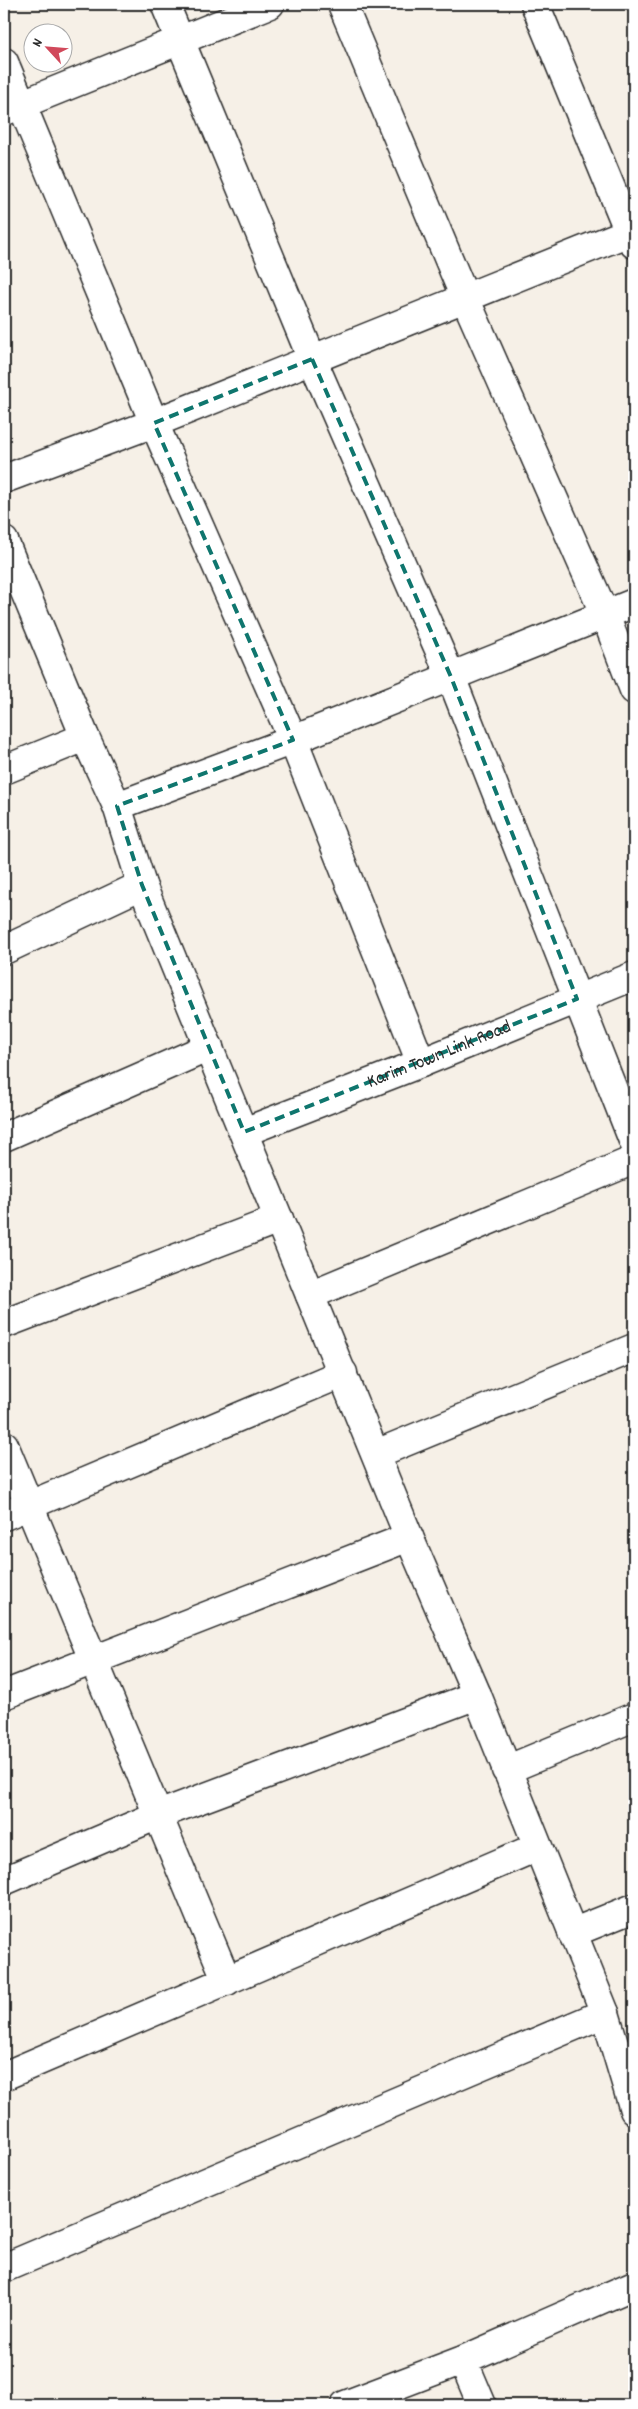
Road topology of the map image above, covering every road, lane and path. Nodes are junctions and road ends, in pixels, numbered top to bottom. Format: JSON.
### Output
{"nodes":[{"id":1,"x":165,"y":4,"type":"edge"},
{"id":2,"x":270,"y":4,"type":"edge"},
{"id":3,"x":342,"y":4,"type":"edge"},
{"id":4,"x":535,"y":4,"type":"edge"},
{"id":5,"x":180,"y":40,"type":"junction"},
{"id":6,"x":4,"y":62,"type":"edge"},
{"id":7,"x":13,"y":108,"type":"edge"},
{"id":8,"x":632,"y":235,"type":"edge"},
{"id":9,"x":465,"y":298,"type":"junction"},
{"id":10,"x":312,"y":359,"type":"junction"},
{"id":11,"x":154,"y":423,"type":"junction"},
{"id":12,"x":4,"y":479,"type":"edge"},
{"id":13,"x":4,"y":541,"type":"edge"},
{"id":14,"x":11,"y":579,"type":"edge"},
{"id":15,"x":634,"y":603,"type":"edge"},
{"id":16,"x":604,"y":615,"type":"junction"},
{"id":17,"x":451,"y":677,"type":"junction"},
{"id":18,"x":634,"y":690,"type":"edge"},
{"id":19,"x":85,"y":737,"type":"junction"},
{"id":20,"x":293,"y":740,"type":"junction"},
{"id":21,"x":4,"y":770,"type":"edge"},
{"id":22,"x":118,"y":806,"type":"junction"},
{"id":23,"x":142,"y":885,"type":"junction"},
{"id":24,"x":4,"y":950,"type":"edge"},
{"id":25,"x":634,"y":976,"type":"edge"},
{"id":26,"x":577,"y":999,"type":"junction"},
{"id":27,"x":209,"y":1047,"type":"junction"},
{"id":28,"x":421,"y":1064,"type":"junction"},
{"id":29,"x":244,"y":1132,"type":"junction"},
{"id":30,"x":4,"y":1137,"type":"edge"},
{"id":31,"x":634,"y":1142,"type":"edge"},
{"id":32,"x":634,"y":1160,"type":"edge"},
{"id":33,"x":279,"y":1219,"type":"junction"},
{"id":34,"x":310,"y":1295,"type":"junction"},
{"id":35,"x":4,"y":1324,"type":"edge"},
{"id":36,"x":634,"y":1348,"type":"edge"},
{"id":37,"x":342,"y":1372,"type":"junction"},
{"id":38,"x":4,"y":1444,"type":"edge"},
{"id":39,"x":376,"y":1454,"type":"junction"},
{"id":40,"x":29,"y":1506,"type":"junction"},
{"id":41,"x":4,"y":1516,"type":"edge"},
{"id":42,"x":409,"y":1537,"type":"junction"},
{"id":43,"x":94,"y":1660,"type":"junction"},
{"id":44,"x":4,"y":1695,"type":"edge"},
{"id":45,"x":477,"y":1695,"type":"junction"},
{"id":46,"x":634,"y":1717,"type":"edge"},
{"id":47,"x":506,"y":1770,"type":"junction"},
{"id":48,"x":158,"y":1816,"type":"junction"},
{"id":49,"x":537,"y":1848,"type":"junction"},
{"id":50,"x":4,"y":1881,"type":"edge"},
{"id":51,"x":634,"y":1908,"type":"edge"},
{"id":52,"x":572,"y":1933,"type":"junction"},
{"id":53,"x":227,"y":1981,"type":"junction"},
{"id":54,"x":605,"y":2013,"type":"junction"},
{"id":55,"x":4,"y":2076,"type":"edge"},
{"id":56,"x":634,"y":2109,"type":"edge"},
{"id":57,"x":4,"y":2268,"type":"edge"},
{"id":58,"x":634,"y":2285,"type":"edge"},
{"id":59,"x":463,"y":2360,"type":"junction"},
{"id":60,"x":345,"y":2405,"type":"edge"},
{"id":61,"x":482,"y":2405,"type":"edge"}],
"edges":[{"from":1,"to":5,"type":"street"},
{"from":2,"to":5,"type":"street"},
{"from":3,"to":9,"type":"street"},
{"from":4,"to":8,"type":"street"},
{"from":5,"to":7,"type":"street"},
{"from":5,"to":10,"type":"street"},
{"from":6,"to":7,"type":"street"},
{"from":7,"to":11,"type":"street"},
{"from":8,"to":9,"type":"street"},
{"from":9,"to":10,"type":"street"},
{"from":9,"to":16,"type":"street"},
{"from":10,"to":11,"type":"street"},
{"from":10,"to":17,"type":"street"},
{"from":11,"to":12,"type":"street"},
{"from":11,"to":20,"type":"street"},
{"from":13,"to":14,"type":"street"},
{"from":14,"to":19,"type":"street"},
{"from":15,"to":16,"type":"street"},
{"from":16,"to":17,"type":"street"},
{"from":16,"to":18,"type":"street"},
{"from":17,"to":20,"type":"street"},
{"from":17,"to":26,"type":"street"},
{"from":19,"to":21,"type":"street"},
{"from":19,"to":22,"type":"street"},
{"from":20,"to":22,"type":"street"},
{"from":20,"to":28,"type":"street"},
{"from":22,"to":23,"type":"street"},
{"from":23,"to":24,"type":"street"},
{"from":23,"to":27,"type":"street"},
{"from":25,"to":26,"type":"street","name":"Karim Town Link Road"},
{"from":26,"to":28,"type":"street","name":"Karim Town Link Road"},
{"from":26,"to":31,"type":"street"},
{"from":27,"to":29,"type":"street"},
{"from":27,"to":30,"type":"street"},
{"from":28,"to":29,"type":"street","name":"Karim Town Link Road"},
{"from":29,"to":33,"type":"street"},
{"from":32,"to":34,"type":"street"},
{"from":33,"to":34,"type":"street"},
{"from":33,"to":35,"type":"street"},
{"from":34,"to":37,"type":"street"},
{"from":36,"to":39,"type":"street"},
{"from":37,"to":39,"type":"street"},
{"from":37,"to":40,"type":"street"},
{"from":38,"to":40,"type":"street"},
{"from":39,"to":42,"type":"street"},
{"from":40,"to":41,"type":"street"},
{"from":40,"to":43,"type":"street"},
{"from":42,"to":43,"type":"street"},
{"from":42,"to":45,"type":"street"},
{"from":43,"to":44,"type":"street"},
{"from":43,"to":48,"type":"street"},
{"from":45,"to":47,"type":"street"},
{"from":45,"to":48,"type":"street"},
{"from":46,"to":47,"type":"street"},
{"from":47,"to":49,"type":"street"},
{"from":48,"to":50,"type":"street"},
{"from":48,"to":53,"type":"street"},
{"from":49,"to":52,"type":"street"},
{"from":49,"to":53,"type":"street"},
{"from":51,"to":52,"type":"street"},
{"from":52,"to":54,"type":"street"},
{"from":53,"to":55,"type":"street"},
{"from":54,"to":56,"type":"street"},
{"from":54,"to":57,"type":"street"},
{"from":58,"to":59,"type":"street"},
{"from":59,"to":60,"type":"street"},
{"from":59,"to":61,"type":"street"}]}
